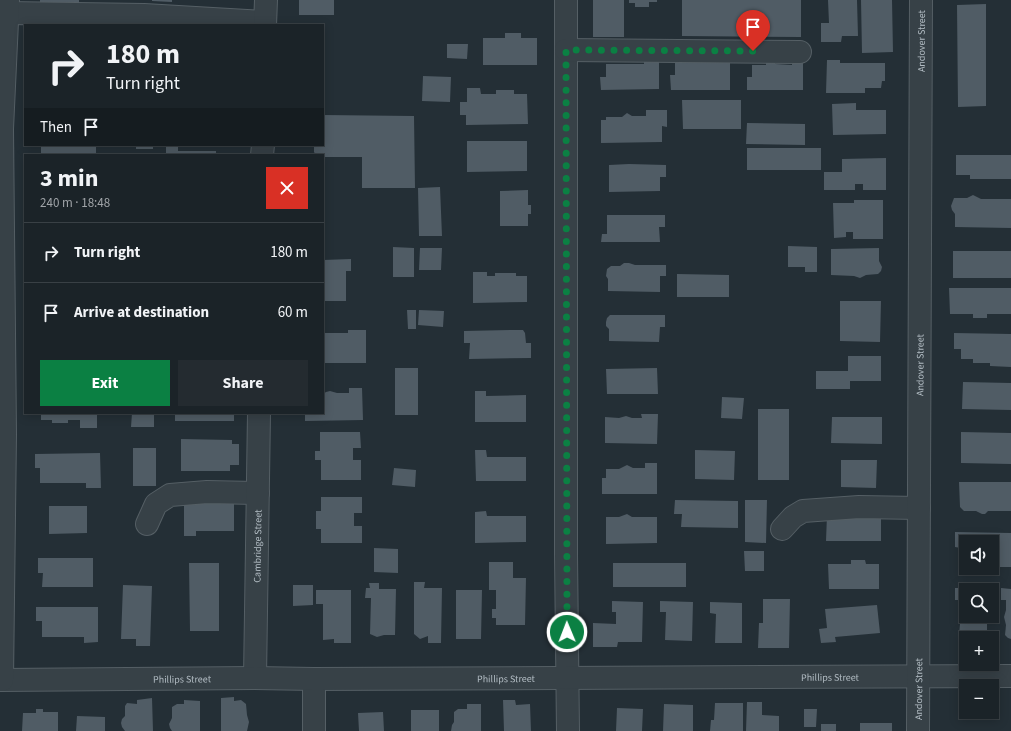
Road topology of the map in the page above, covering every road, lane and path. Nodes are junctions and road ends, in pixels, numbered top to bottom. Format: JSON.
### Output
{"nodes":[{"id":1,"x":266,"y":0,"type":"edge"},
{"id":2,"x":566,"y":0,"type":"edge"},
{"id":3,"x":921,"y":0,"type":"edge"},
{"id":4,"x":8,"y":6,"type":"edge"},
{"id":5,"x":265,"y":23,"type":"edge"},
{"id":6,"x":566,"y":50,"type":"junction"},
{"id":7,"x":800,"y":52,"type":"dead end"},
{"id":8,"x":259,"y":414,"type":"edge"},
{"id":9,"x":258,"y":493,"type":"junction"},
{"id":10,"x":919,"y":508,"type":"junction"},
{"id":11,"x":147,"y":524,"type":"dead end"},
{"id":12,"x":782,"y":529,"type":"dead end"},
{"id":13,"x":1011,"y":676,"type":"edge"},
{"id":14,"x":918,"y":677,"type":"junction"},
{"id":15,"x":255,"y":678,"type":"junction"},
{"id":16,"x":567,"y":678,"type":"junction"},
{"id":17,"x":314,"y":679,"type":"junction"},
{"id":18,"x":1,"y":680,"type":"edge"},
{"id":19,"x":314,"y":731,"type":"edge"},
{"id":20,"x":568,"y":731,"type":"edge"},
{"id":21,"x":918,"y":731,"type":"edge"}],
"edges":[{"from":1,"to":5,"type":"street"},
{"from":2,"to":6,"type":"street"},
{"from":3,"to":10,"type":"street","name":"Andover Street"},
{"from":4,"to":5,"type":"street"},
{"from":4,"to":18,"type":"street"},
{"from":6,"to":7,"type":"street"},
{"from":6,"to":16,"type":"street"},
{"from":8,"to":9,"type":"street","name":"Cambridge Street"},
{"from":9,"to":11,"type":"street"},
{"from":9,"to":15,"type":"street","name":"Cambridge Street"},
{"from":10,"to":12,"type":"street"},
{"from":10,"to":14,"type":"street","name":"Andover Street"},
{"from":13,"to":14,"type":"street","name":"Phillips Street"},
{"from":14,"to":16,"type":"street","name":"Phillips Street"},
{"from":14,"to":21,"type":"street","name":"Andover Street"},
{"from":15,"to":17,"type":"street","name":"Phillips Street"},
{"from":15,"to":18,"type":"street","name":"Phillips Street"},
{"from":16,"to":17,"type":"street","name":"Phillips Street"},
{"from":16,"to":20,"type":"street"},
{"from":17,"to":19,"type":"street"}]}
